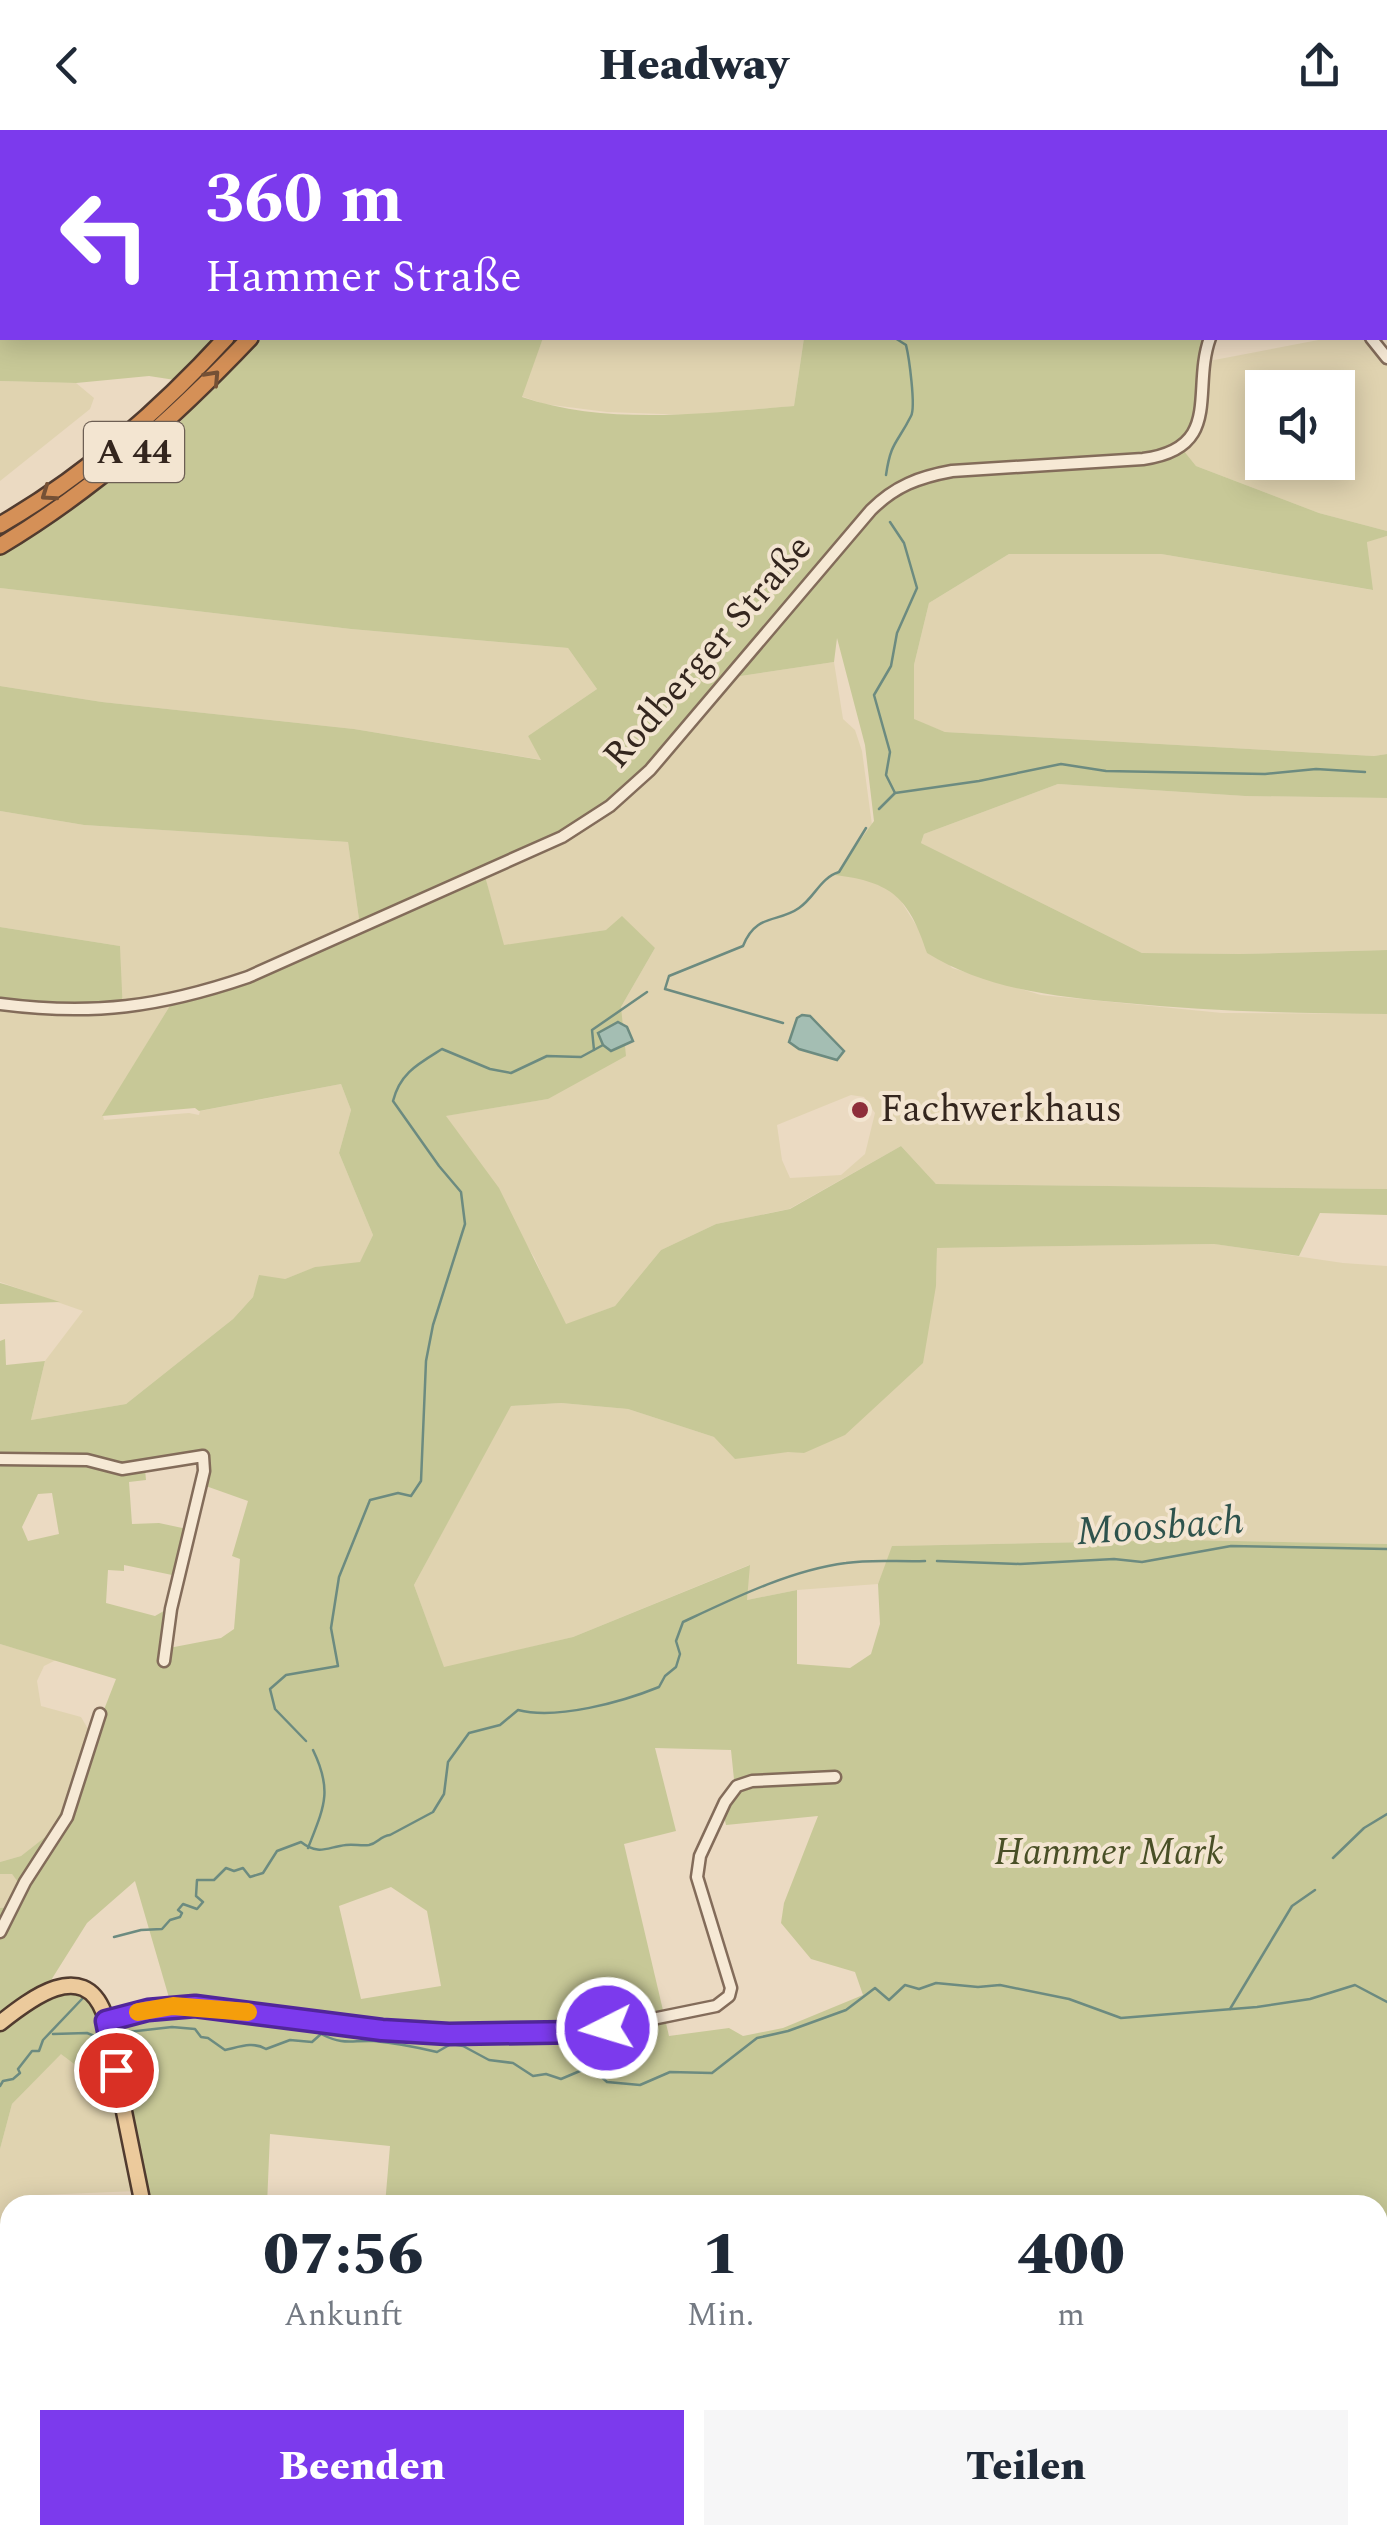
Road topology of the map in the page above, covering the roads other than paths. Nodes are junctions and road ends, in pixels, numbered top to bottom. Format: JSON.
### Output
{"nodes":[{"id":1,"x":224,"y":340,"type":"edge"},
{"id":2,"x":248,"y":340,"type":"edge"},
{"id":3,"x":1209,"y":340,"type":"edge"},
{"id":4,"x":0,"y":526,"type":"edge"},
{"id":5,"x":0,"y":546,"type":"edge"},
{"id":6,"x":0,"y":1004,"type":"edge"},
{"id":7,"x":0,"y":1459,"type":"edge"},
{"id":8,"x":164,"y":1661,"type":"dead end"},
{"id":9,"x":100,"y":1714,"type":"dead end"},
{"id":10,"x":835,"y":1777,"type":"dead end"},
{"id":11,"x":0,"y":1932,"type":"edge"},
{"id":12,"x":106,"y":2021,"type":"junction"},
{"id":13,"x":0,"y":2023,"type":"edge"},
{"id":14,"x":141,"y":2195,"type":"edge"}],
"edges":[{"from":1,"to":4,"type":"highway","number":"A 44","one_way":true},
{"from":5,"to":2,"type":"highway","number":"A 44","one_way":true},
{"from":3,"to":6,"type":"street","name":"Rodberger Straße"},
{"from":7,"to":8,"type":"street"},
{"from":9,"to":11,"type":"street"},
{"from":10,"to":12,"type":"street"},
{"from":12,"to":13,"type":"main road"},
{"from":12,"to":14,"type":"main road"}]}
